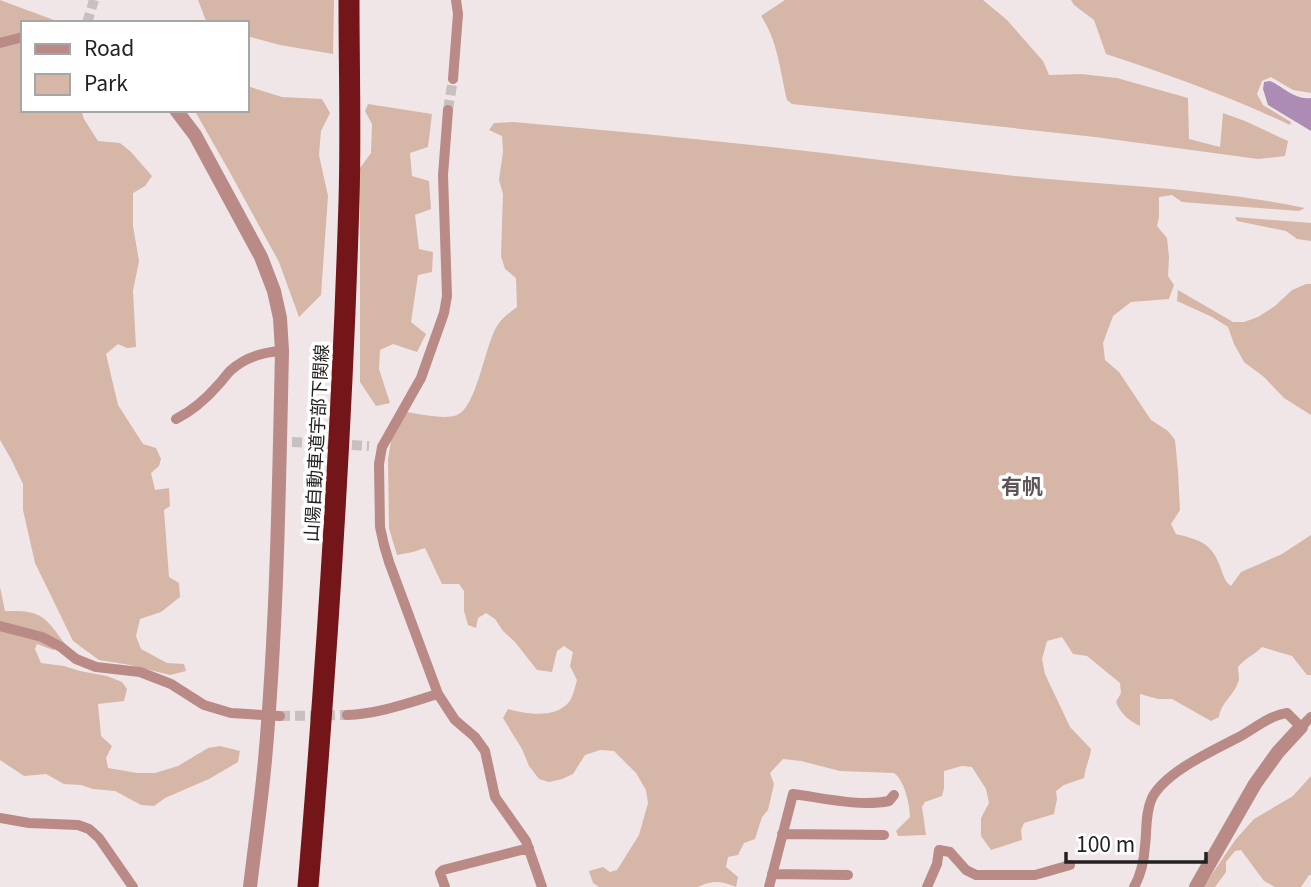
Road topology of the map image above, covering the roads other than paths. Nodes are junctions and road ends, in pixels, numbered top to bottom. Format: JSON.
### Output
{"nodes":[{"id":1,"x":349,"y":0,"type":"edge"},
{"id":2,"x":456,"y":0,"type":"edge"},
{"id":3,"x":21,"y":38,"type":"edge"},
{"id":4,"x":0,"y":43,"type":"edge"},
{"id":5,"x":453,"y":79,"type":"tunnel mouth"},
{"id":6,"x":448,"y":110,"type":"tunnel mouth"},
{"id":7,"x":178,"y":112,"type":"edge"},
{"id":8,"x":282,"y":351,"type":"junction"},
{"id":9,"x":176,"y":419,"type":"dead end"},
{"id":10,"x":369,"y":446,"type":"tunnel mouth"},
{"id":11,"x":382,"y":447,"type":"junction"},
{"id":12,"x":0,"y":626,"type":"edge"},
{"id":13,"x":438,"y":694,"type":"junction"},
{"id":14,"x":346,"y":715,"type":"tunnel mouth"},
{"id":15,"x":274,"y":716,"type":"junction"},
{"id":16,"x":1306,"y":722,"type":"edge"},
{"id":17,"x":894,"y":795,"type":"dead end"},
{"id":18,"x":0,"y":818,"type":"edge"},
{"id":19,"x":782,"y":834,"type":"junction"},
{"id":20,"x":884,"y":835,"type":"dead end"},
{"id":21,"x":529,"y":848,"type":"junction"},
{"id":22,"x":1070,"y":866,"type":"dead end"},
{"id":23,"x":772,"y":874,"type":"junction"},
{"id":24,"x":848,"y":875,"type":"dead end"},
{"id":25,"x":133,"y":887,"type":"edge"},
{"id":26,"x":250,"y":887,"type":"edge"},
{"id":27,"x":308,"y":887,"type":"edge"},
{"id":28,"x":446,"y":887,"type":"edge"},
{"id":29,"x":542,"y":887,"type":"edge"},
{"id":30,"x":769,"y":887,"type":"edge"},
{"id":31,"x":928,"y":887,"type":"edge"},
{"id":32,"x":1134,"y":887,"type":"edge"},
{"id":33,"x":1196,"y":887,"type":"edge"}],
"edges":[{"from":1,"to":27,"type":"highway","name":"山陽自動車道宇部下関線"},
{"from":2,"to":5,"type":"street"},
{"from":3,"to":4,"type":"street"},
{"from":6,"to":11,"type":"street"},
{"from":7,"to":8,"type":"street"},
{"from":8,"to":9,"type":"street"},
{"from":8,"to":15,"type":"street"},
{"from":10,"to":11,"type":"street"},
{"from":11,"to":13,"type":"street"},
{"from":12,"to":15,"type":"street"},
{"from":13,"to":14,"type":"street"},
{"from":13,"to":21,"type":"street"},
{"from":15,"to":26,"type":"street"},
{"from":16,"to":32,"type":"street"},
{"from":16,"to":33,"type":"street"},
{"from":17,"to":19,"type":"street"},
{"from":18,"to":25,"type":"street"},
{"from":19,"to":20,"type":"street"},
{"from":19,"to":23,"type":"street"},
{"from":21,"to":28,"type":"street"},
{"from":21,"to":29,"type":"street"},
{"from":22,"to":31,"type":"street"},
{"from":23,"to":24,"type":"street"},
{"from":23,"to":30,"type":"street"}]}
